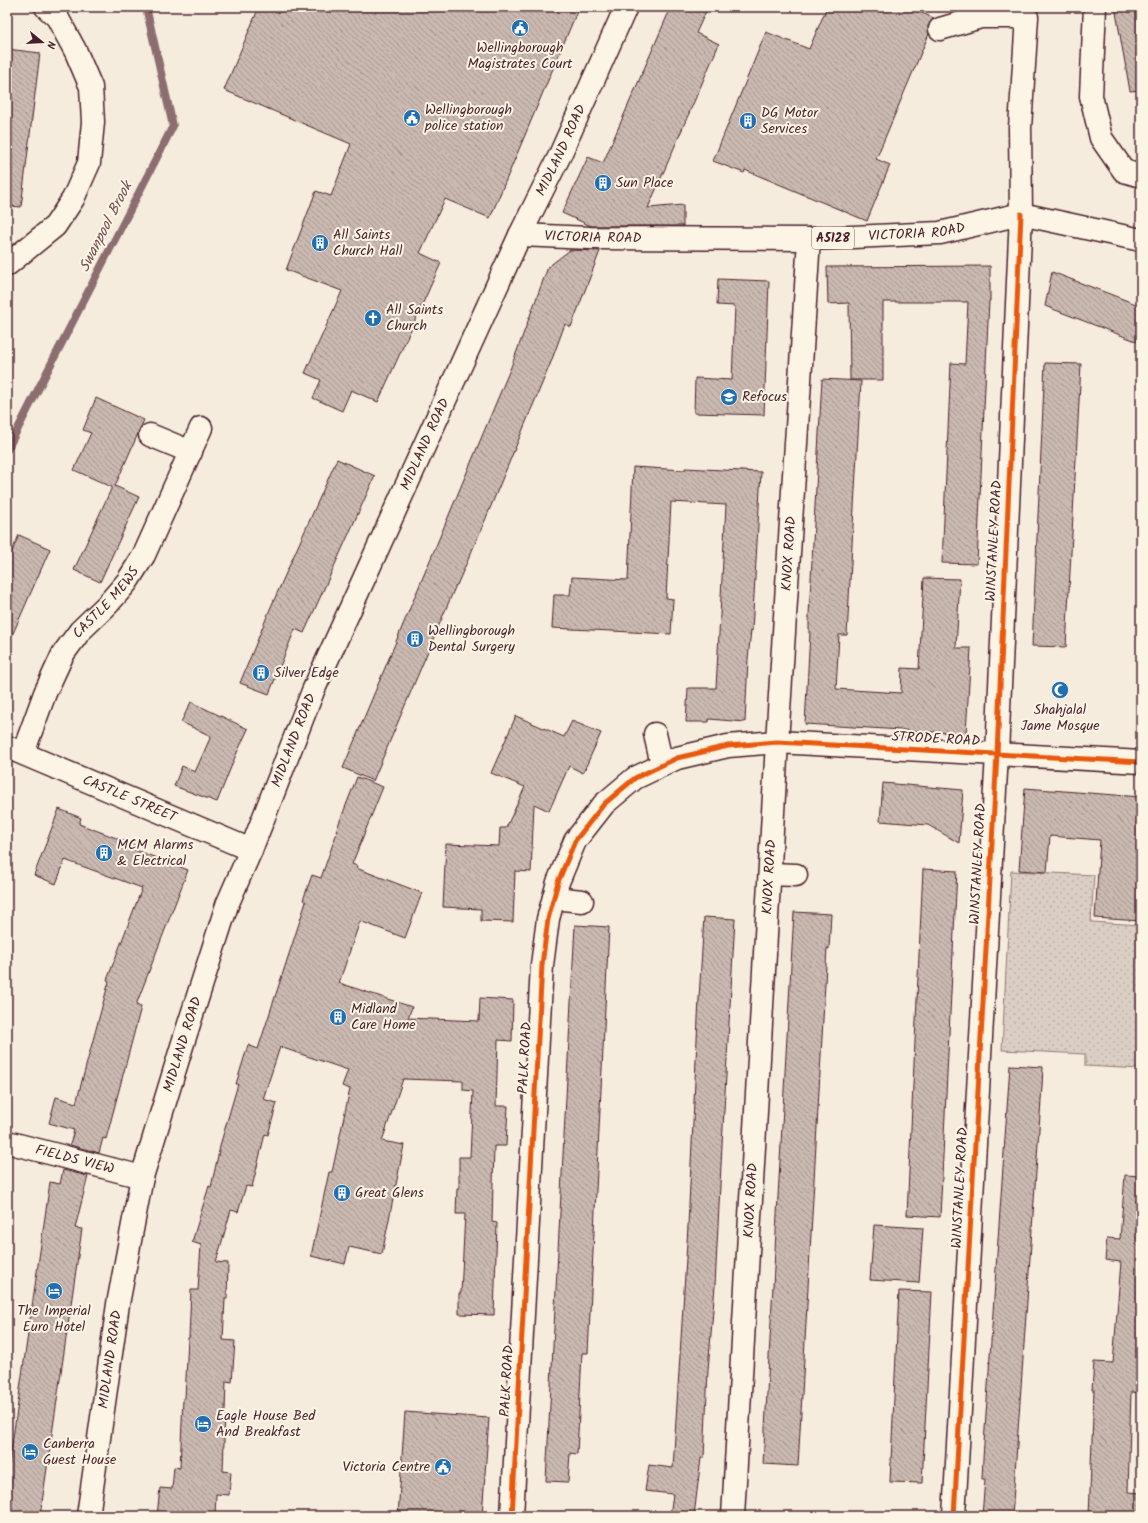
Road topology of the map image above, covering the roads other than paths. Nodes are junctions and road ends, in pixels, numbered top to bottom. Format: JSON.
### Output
{"nodes":[{"id":1,"x":46,"y":7,"type":"edge"},
{"id":2,"x":626,"y":7,"type":"edge"},
{"id":3,"x":1095,"y":7,"type":"edge"},
{"id":4,"x":1028,"y":12,"type":"edge"},
{"id":5,"x":940,"y":29,"type":"dead end"},
{"id":6,"x":1141,"y":176,"type":"edge"},
{"id":7,"x":1021,"y":214,"type":"junction"},
{"id":8,"x":520,"y":235,"type":"junction"},
{"id":9,"x":809,"y":239,"type":"junction"},
{"id":10,"x":1141,"y":240,"type":"edge"},
{"id":11,"x":7,"y":265,"type":"edge"},
{"id":12,"x":201,"y":428,"type":"dead end"},
{"id":13,"x":150,"y":435,"type":"dead end"},
{"id":14,"x":191,"y":452,"type":"junction"},
{"id":15,"x":655,"y":734,"type":"dead end"},
{"id":16,"x":777,"y":742,"type":"junction"},
{"id":17,"x":15,"y":750,"type":"edge"},
{"id":18,"x":997,"y":754,"type":"junction"},
{"id":19,"x":1141,"y":762,"type":"edge"},
{"id":20,"x":662,"y":765,"type":"junction"},
{"id":21,"x":251,"y":850,"type":"junction"},
{"id":22,"x":770,"y":874,"type":"junction"},
{"id":23,"x":796,"y":875,"type":"dead end"},
{"id":24,"x":554,"y":898,"type":"junction"},
{"id":25,"x":582,"y":901,"type":"dead end"},
{"id":26,"x":7,"y":1142,"type":"edge"},
{"id":27,"x":142,"y":1177,"type":"junction"},
{"id":28,"x":88,"y":1516,"type":"edge"},
{"id":29,"x":512,"y":1516,"type":"edge"},
{"id":30,"x":733,"y":1516,"type":"edge"},
{"id":31,"x":954,"y":1516,"type":"edge"}],
"edges":[{"from":1,"to":11,"type":"street"},
{"from":2,"to":8,"type":"street","name":"MIDLAND ROAD"},
{"from":3,"to":6,"type":"street"},
{"from":4,"to":5,"type":"street"},
{"from":4,"to":7,"type":"street","name":"WINSTANLEY ROAD"},
{"from":7,"to":9,"type":"street","name":"VICTORIA ROAD","number":"A5128"},
{"from":7,"to":10,"type":"street","name":"VICTORIA ROAD","number":"A5128"},
{"from":7,"to":18,"type":"street","name":"WINSTANLEY ROAD"},
{"from":8,"to":9,"type":"street","name":"VICTORIA ROAD","number":"A5128"},
{"from":8,"to":21,"type":"street","name":"MIDLAND ROAD"},
{"from":9,"to":16,"type":"street","name":"KNOX ROAD"},
{"from":12,"to":14,"type":"street","name":"CASTLE MEWS"},
{"from":13,"to":14,"type":"street"},
{"from":14,"to":17,"type":"street","name":"CASTLE MEWS"},
{"from":15,"to":20,"type":"street"},
{"from":16,"to":18,"type":"street","name":"STRODE ROAD"},
{"from":16,"to":20,"type":"street","name":"PALK ROAD"},
{"from":16,"to":22,"type":"street","name":"KNOX ROAD"},
{"from":17,"to":21,"type":"street","name":"CASTLE STREET"},
{"from":18,"to":19,"type":"street","name":"STRODE ROAD"},
{"from":18,"to":31,"type":"street","name":"WINSTANLEY ROAD"},
{"from":20,"to":24,"type":"street","name":"PALK ROAD"},
{"from":21,"to":27,"type":"street","name":"MIDLAND ROAD"},
{"from":22,"to":23,"type":"street"},
{"from":22,"to":30,"type":"street","name":"KNOX ROAD"},
{"from":24,"to":25,"type":"street"},
{"from":24,"to":29,"type":"street","name":"PALK ROAD"},
{"from":26,"to":27,"type":"street","name":"FIELDS VIEW"},
{"from":27,"to":28,"type":"street","name":"MIDLAND ROAD"}]}
